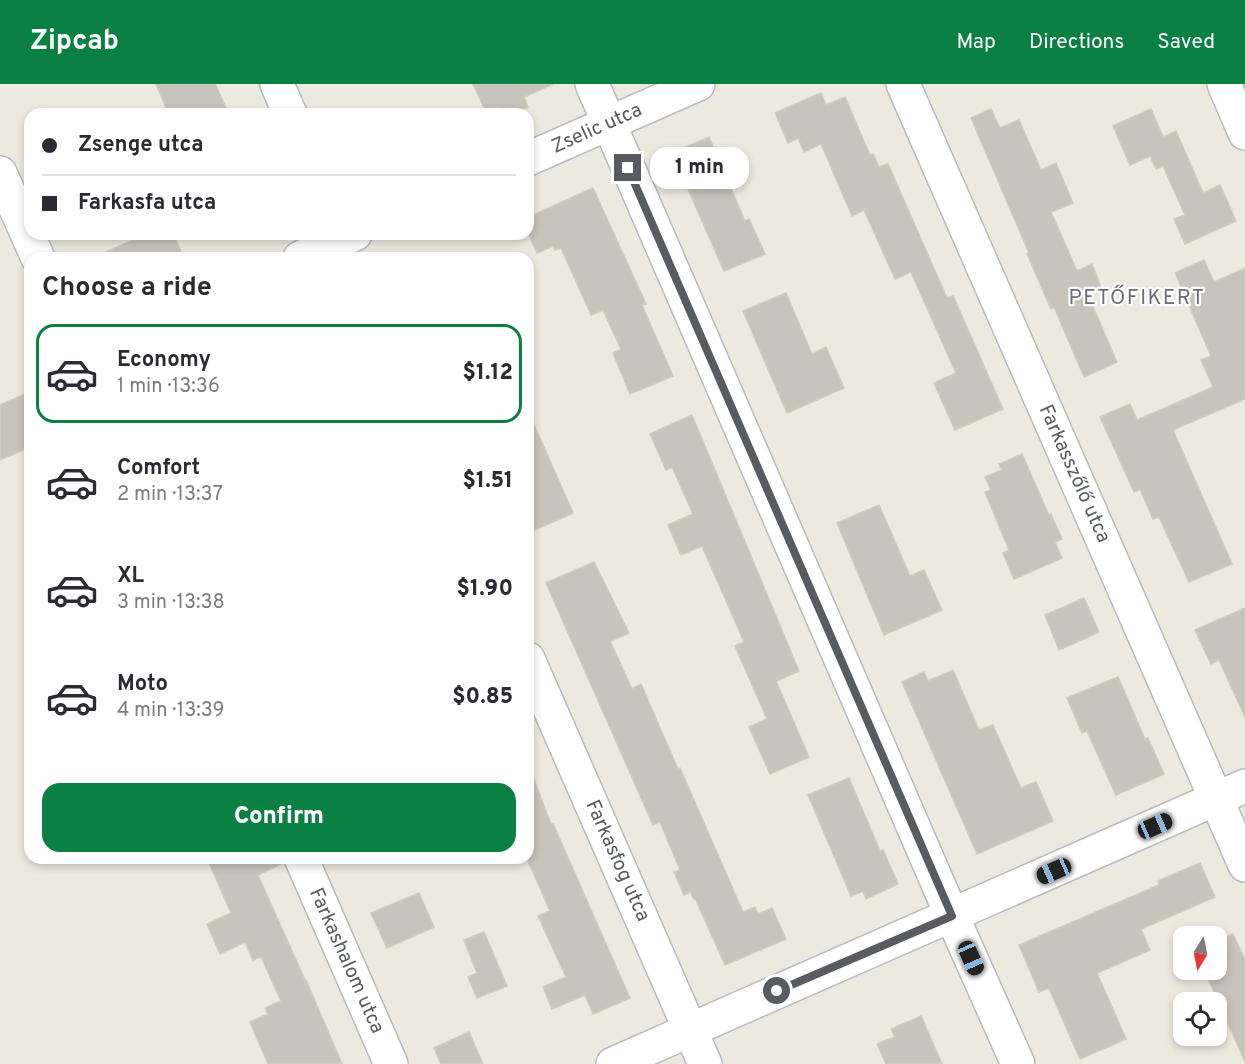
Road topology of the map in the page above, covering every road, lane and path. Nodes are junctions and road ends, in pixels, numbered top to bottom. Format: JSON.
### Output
{"nodes":[{"id":1,"x":278,"y":84,"type":"edge"},
{"id":2,"x":592,"y":84,"type":"edge"},
{"id":3,"x":698,"y":84,"type":"edge"},
{"id":4,"x":903,"y":84,"type":"edge"},
{"id":5,"x":1224,"y":84,"type":"edge"},
{"id":6,"x":288,"y":108,"type":"edge"},
{"id":7,"x":609,"y":124,"type":"junction"},
{"id":8,"x":1245,"y":133,"type":"edge"},
{"id":9,"x":534,"y":156,"type":"edge"},
{"id":10,"x":0,"y":173,"type":"edge"},
{"id":11,"x":24,"y":227,"type":"edge"},
{"id":12,"x":348,"y":241,"type":"edge"},
{"id":13,"x":317,"y":252,"type":"edge"},
{"id":14,"x":534,"y":673,"type":"edge"},
{"id":15,"x":1231,"y":793,"type":"edge"},
{"id":16,"x":304,"y":864,"type":"edge"},
{"id":17,"x":1245,"y":865,"type":"edge"},
{"id":18,"x":952,"y":916,"type":"junction"},
{"id":19,"x":690,"y":1029,"type":"junction"},
{"id":20,"x":391,"y":1064,"type":"edge"},
{"id":21,"x":613,"y":1064,"type":"edge"},
{"id":22,"x":705,"y":1064,"type":"edge"},
{"id":23,"x":1018,"y":1064,"type":"edge"}],
"edges":[{"from":1,"to":6,"type":"street"},
{"from":2,"to":7,"type":"street"},
{"from":3,"to":7,"type":"street","name":"Zselic utca"},
{"from":4,"to":15,"type":"street","name":"Farkasszőlő utca"},
{"from":5,"to":8,"type":"street"},
{"from":7,"to":9,"type":"street","name":"Zselic utca"},
{"from":7,"to":18,"type":"street"},
{"from":10,"to":11,"type":"street"},
{"from":12,"to":13,"type":"street"},
{"from":14,"to":19,"type":"street","name":"Farkasfog utca"},
{"from":15,"to":17,"type":"street","name":"Farkasszőlő utca"},
{"from":15,"to":18,"type":"street"},
{"from":16,"to":20,"type":"street","name":"Farkashalom utca"},
{"from":18,"to":19,"type":"street"},
{"from":18,"to":23,"type":"street"},
{"from":19,"to":21,"type":"street"},
{"from":19,"to":22,"type":"street","name":"Farkasfog utca"}]}
